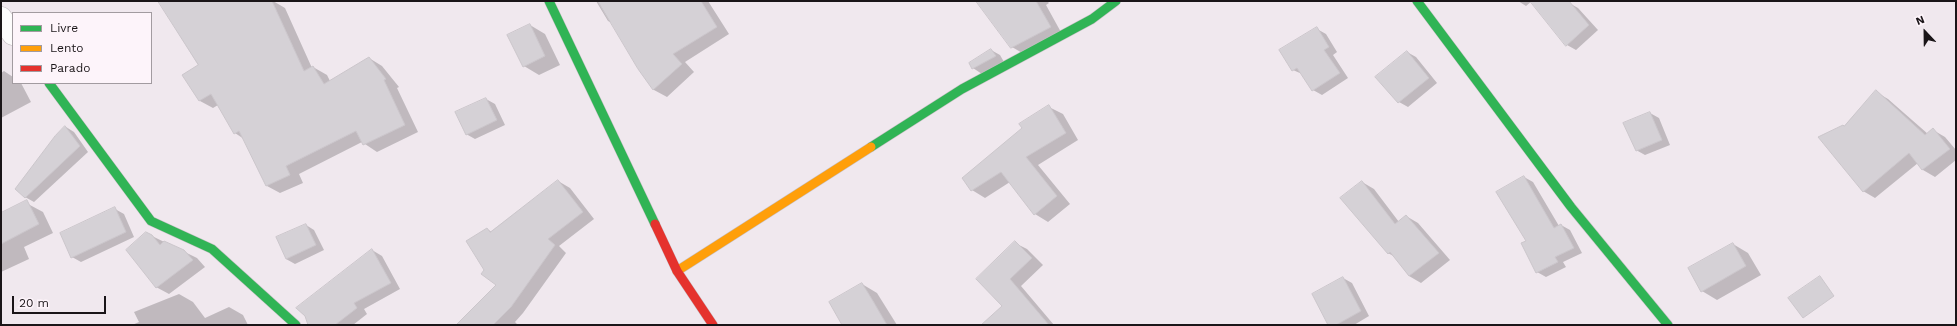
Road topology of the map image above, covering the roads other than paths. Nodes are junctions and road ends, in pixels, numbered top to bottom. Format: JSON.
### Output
{"nodes":[{"id":1,"x":549,"y":1,"type":"edge"},
{"id":2,"x":1116,"y":1,"type":"edge"},
{"id":3,"x":1417,"y":1,"type":"edge"},
{"id":4,"x":1,"y":18,"type":"edge"},
{"id":5,"x":12,"y":33,"type":"edge"},
{"id":6,"x":50,"y":84,"type":"edge"},
{"id":7,"x":676,"y":271,"type":"junction"},
{"id":8,"x":296,"y":325,"type":"edge"},
{"id":9,"x":713,"y":325,"type":"edge"},
{"id":10,"x":1668,"y":325,"type":"edge"}],
"edges":[{"from":1,"to":7,"type":"street"},
{"from":2,"to":7,"type":"street"},
{"from":3,"to":10,"type":"street"},
{"from":4,"to":5,"type":"street"},
{"from":6,"to":8,"type":"street"},
{"from":7,"to":9,"type":"street"}]}
